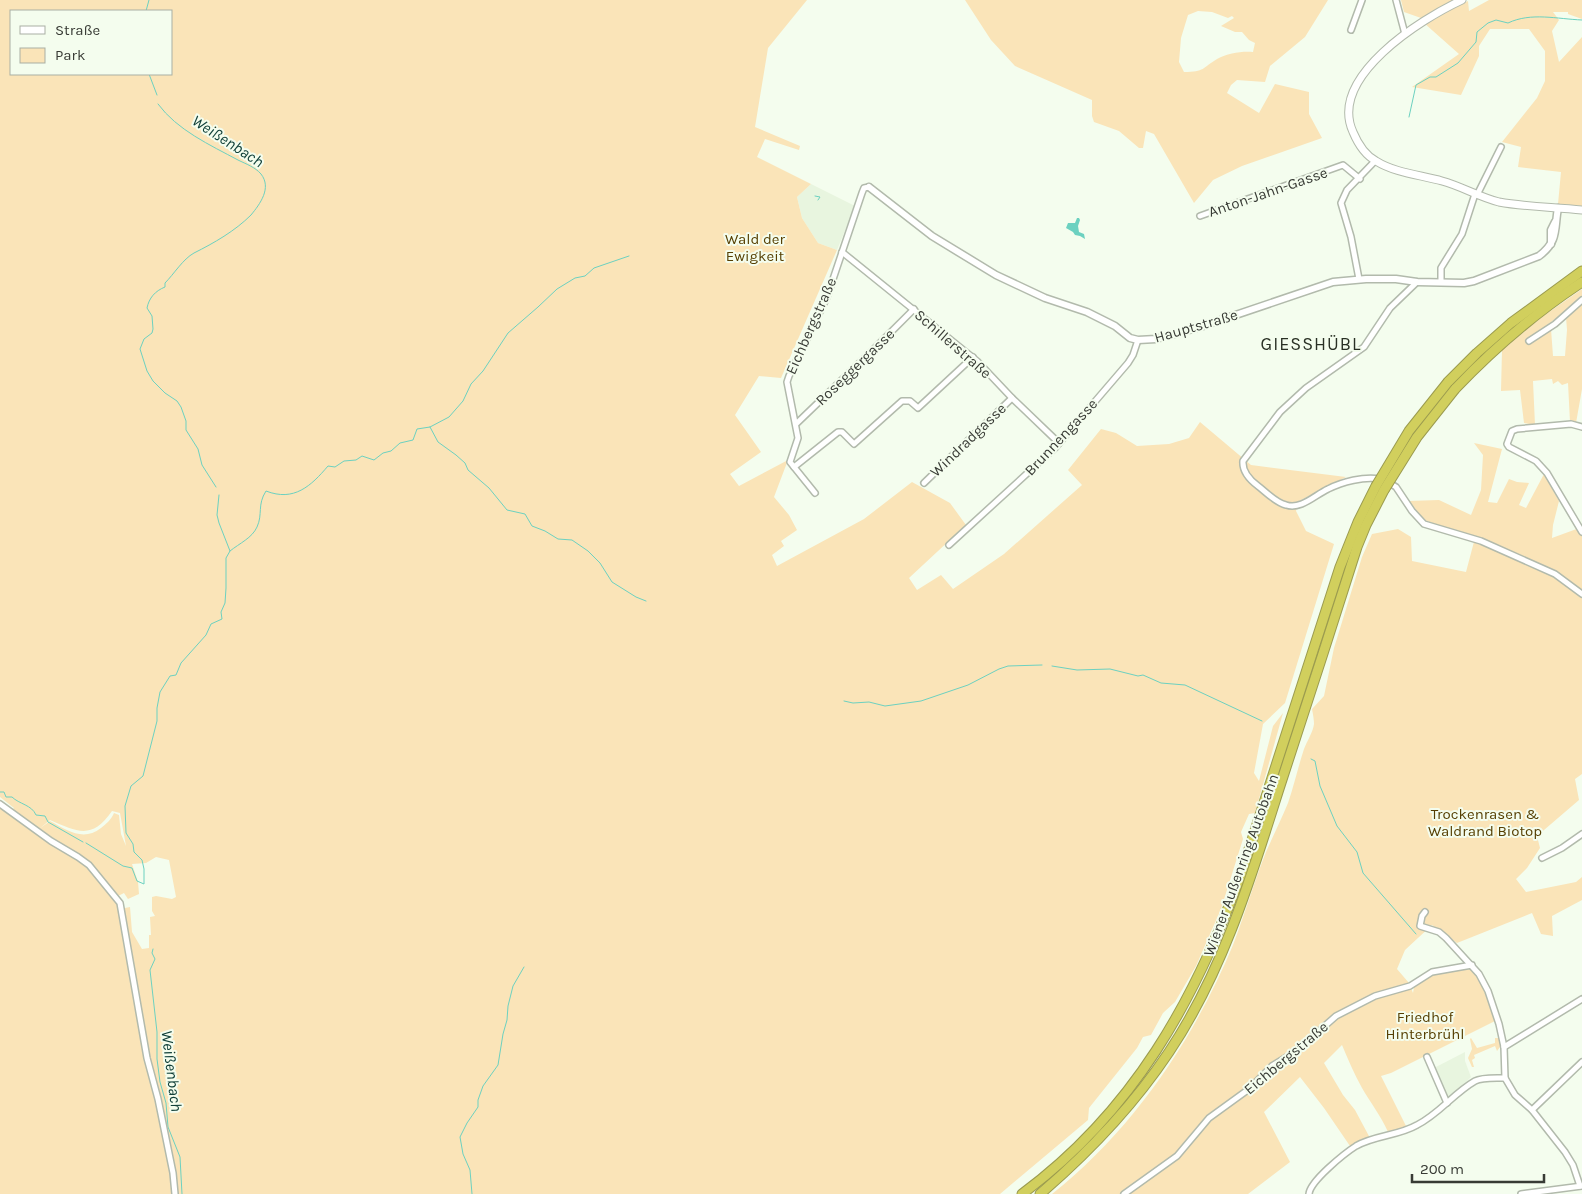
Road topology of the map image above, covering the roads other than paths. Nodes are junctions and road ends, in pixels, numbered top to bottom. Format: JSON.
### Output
{"nodes":[{"id":1,"x":1362,"y":0,"type":"edge"},
{"id":2,"x":1396,"y":0,"type":"edge"},
{"id":3,"x":1462,"y":0,"type":"edge"},
{"id":4,"x":1351,"y":30,"type":"dead end"},
{"id":5,"x":1405,"y":34,"type":"junction"},
{"id":6,"x":1501,"y":147,"type":"dead end"},
{"id":7,"x":1375,"y":161,"type":"junction"},
{"id":8,"x":1360,"y":179,"type":"junction"},
{"id":9,"x":869,"y":187,"type":"joint"},
{"id":10,"x":1476,"y":195,"type":"junction"},
{"id":11,"x":1558,"y":208,"type":"junction"},
{"id":12,"x":1582,"y":210,"type":"edge"},
{"id":13,"x":1200,"y":216,"type":"dead end"},
{"id":14,"x":842,"y":252,"type":"junction"},
{"id":15,"x":1582,"y":271,"type":"edge"},
{"id":16,"x":1359,"y":279,"type":"junction"},
{"id":17,"x":1417,"y":282,"type":"junction"},
{"id":18,"x":1440,"y":282,"type":"junction"},
{"id":19,"x":1582,"y":282,"type":"edge"},
{"id":20,"x":1582,"y":300,"type":"edge"},
{"id":21,"x":914,"y":309,"type":"junction"},
{"id":22,"x":1138,"y":340,"type":"junction"},
{"id":23,"x":1529,"y":341,"type":"dead end"},
{"id":24,"x":973,"y":357,"type":"junction"},
{"id":25,"x":1452,"y":386,"type":"junction"},
{"id":26,"x":1012,"y":398,"type":"junction"},
{"id":27,"x":796,"y":424,"type":"junction"},
{"id":28,"x":1582,"y":427,"type":"edge"},
{"id":29,"x":1059,"y":442,"type":"junction"},
{"id":30,"x":794,"y":467,"type":"junction"},
{"id":31,"x":924,"y":483,"type":"dead end"},
{"id":32,"x":1380,"y":488,"type":"junction"},
{"id":33,"x":815,"y":493,"type":"dead end"},
{"id":34,"x":1581,"y":529,"type":"edge"},
{"id":35,"x":949,"y":545,"type":"dead end"},
{"id":36,"x":1582,"y":594,"type":"edge"},
{"id":37,"x":0,"y":804,"type":"edge"},
{"id":38,"x":1582,"y":834,"type":"edge"},
{"id":39,"x":1542,"y":858,"type":"dead end"},
{"id":40,"x":1425,"y":912,"type":"dead end"},
{"id":41,"x":1472,"y":965,"type":"junction"},
{"id":42,"x":1582,"y":999,"type":"edge"},
{"id":43,"x":1504,"y":1047,"type":"junction"},
{"id":44,"x":1427,"y":1057,"type":"dead end"},
{"id":45,"x":1582,"y":1062,"type":"edge"},
{"id":46,"x":1505,"y":1078,"type":"junction"},
{"id":47,"x":1447,"y":1103,"type":"junction"},
{"id":48,"x":1532,"y":1110,"type":"junction"},
{"id":49,"x":1581,"y":1186,"type":"edge"},
{"id":50,"x":175,"y":1194,"type":"edge"},
{"id":51,"x":1022,"y":1194,"type":"edge"},
{"id":52,"x":1040,"y":1194,"type":"edge"},
{"id":53,"x":1124,"y":1194,"type":"edge"},
{"id":54,"x":1308,"y":1194,"type":"edge"},
{"id":55,"x":1521,"y":1194,"type":"edge"}],
"edges":[{"from":1,"to":4,"type":"street"},
{"from":2,"to":5,"type":"street"},
{"from":3,"to":5,"type":"main road"},
{"from":5,"to":7,"type":"main road"},
{"from":6,"to":10,"type":"street"},
{"from":7,"to":8,"type":"street"},
{"from":7,"to":10,"type":"main road"},
{"from":8,"to":13,"type":"street","name":"Anton-Jahn-Gasse"},
{"from":8,"to":16,"type":"street"},
{"from":9,"to":14,"type":"street","name":"Eichbergstraße"},
{"from":9,"to":22,"type":"street","name":"Hauptstraße"},
{"from":10,"to":11,"type":"main road"},
{"from":10,"to":18,"type":"street"},
{"from":11,"to":12,"type":"main road"},
{"from":11,"to":18,"type":"street","name":"Hauptstraße"},
{"from":14,"to":21,"type":"street","name":"Schillerstraße"},
{"from":14,"to":27,"type":"street","name":"Eichbergstraße"},
{"from":15,"to":25,"type":"highway"},
{"from":16,"to":17,"type":"street","name":"Hauptstraße"},
{"from":16,"to":22,"type":"street","name":"Hauptstraße"},
{"from":17,"to":18,"type":"street","name":"Hauptstraße"},
{"from":17,"to":36,"type":"street"},
{"from":19,"to":25,"type":"highway"},
{"from":20,"to":23,"type":"street"},
{"from":21,"to":24,"type":"street","name":"Schillerstraße"},
{"from":21,"to":27,"type":"street","name":"Roseggergasse"},
{"from":22,"to":29,"type":"street","name":"Brunnengasse"},
{"from":24,"to":26,"type":"street","name":"Schillerstraße"},
{"from":24,"to":30,"type":"street"},
{"from":25,"to":32,"type":"highway","bridge":true},
{"from":26,"to":29,"type":"street","name":"Schillerstraße"},
{"from":26,"to":31,"type":"street","name":"Windradgasse"},
{"from":27,"to":30,"type":"street","name":"Eichbergstraße"},
{"from":28,"to":34,"type":"street"},
{"from":29,"to":35,"type":"street","name":"Brunnengasse"},
{"from":30,"to":33,"type":"street"},
{"from":32,"to":51,"type":"highway","name":"Wiener Außenring Autobahn"},
{"from":32,"to":52,"type":"highway","name":"Wiener Außenring Autobahn"},
{"from":37,"to":50,"type":"street"},
{"from":38,"to":39,"type":"street"},
{"from":40,"to":41,"type":"street"},
{"from":41,"to":43,"type":"street"},
{"from":41,"to":53,"type":"street","name":"Eichbergstraße"},
{"from":42,"to":43,"type":"street"},
{"from":43,"to":46,"type":"street"},
{"from":44,"to":47,"type":"street"},
{"from":45,"to":48,"type":"street"},
{"from":46,"to":47,"type":"street"},
{"from":46,"to":48,"type":"street"},
{"from":47,"to":54,"type":"street"},
{"from":48,"to":49,"type":"street"},
{"from":49,"to":55,"type":"street"}]}
